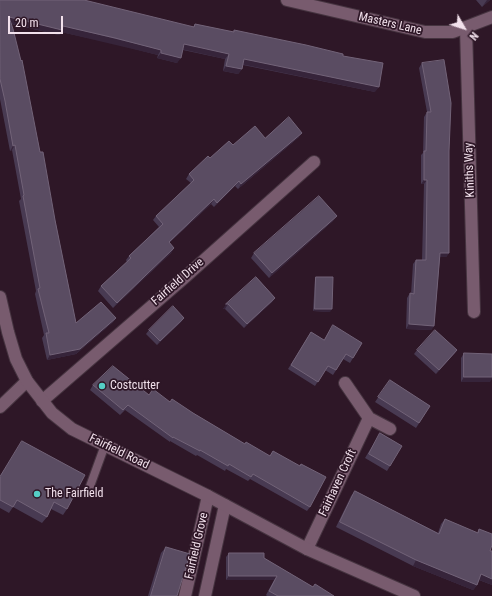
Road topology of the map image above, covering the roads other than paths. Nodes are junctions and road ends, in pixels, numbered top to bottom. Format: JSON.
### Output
{"nodes":[{"id":1,"x":287,"y":0,"type":"edge"},
{"id":2,"x":492,"y":17,"type":"edge"},
{"id":3,"x":466,"y":28,"type":"junction"},
{"id":4,"x":314,"y":162,"type":"dead end"},
{"id":5,"x":0,"y":297,"type":"edge"},
{"id":6,"x":474,"y":312,"type":"dead end"},
{"id":7,"x":27,"y":381,"type":"junction"},
{"id":8,"x":345,"y":383,"type":"dead end"},
{"id":9,"x":42,"y":401,"type":"junction"},
{"id":10,"x":0,"y":407,"type":"edge"},
{"id":11,"x":369,"y":418,"type":"junction"},
{"id":12,"x":390,"y":429,"type":"dead end"},
{"id":13,"x":105,"y":445,"type":"junction"},
{"id":14,"x":89,"y":489,"type":"dead end"},
{"id":15,"x":208,"y":496,"type":"junction"},
{"id":16,"x":225,"y":505,"type":"junction"},
{"id":17,"x":307,"y":549,"type":"junction"},
{"id":18,"x":185,"y":596,"type":"edge"},
{"id":19,"x":205,"y":596,"type":"edge"},
{"id":20,"x":414,"y":596,"type":"edge"}],
"edges":[{"from":1,"to":3,"type":"street","name":"Masters Lane"},
{"from":2,"to":3,"type":"street","name":"Masters Lane"},
{"from":3,"to":6,"type":"street","name":"Kiniths Way"},
{"from":4,"to":9,"type":"street","name":"Fairfield Drive"},
{"from":5,"to":7,"type":"street","name":"Fairfield Road"},
{"from":7,"to":9,"type":"street","name":"Fairfield Road"},
{"from":7,"to":10,"type":"street"},
{"from":8,"to":11,"type":"street"},
{"from":9,"to":13,"type":"street","name":"Fairfield Road"},
{"from":11,"to":12,"type":"street"},
{"from":11,"to":17,"type":"street","name":"Fairhaven Croft"},
{"from":13,"to":14,"type":"lane"},
{"from":13,"to":15,"type":"street","name":"Fairfield Road"},
{"from":15,"to":16,"type":"street","name":"Fairfield Road"},
{"from":15,"to":18,"type":"street","name":"Fairfield Grove"},
{"from":16,"to":17,"type":"street","name":"Fairfield Road"},
{"from":16,"to":19,"type":"street"},
{"from":17,"to":20,"type":"street","name":"Fairfield Road"}]}
